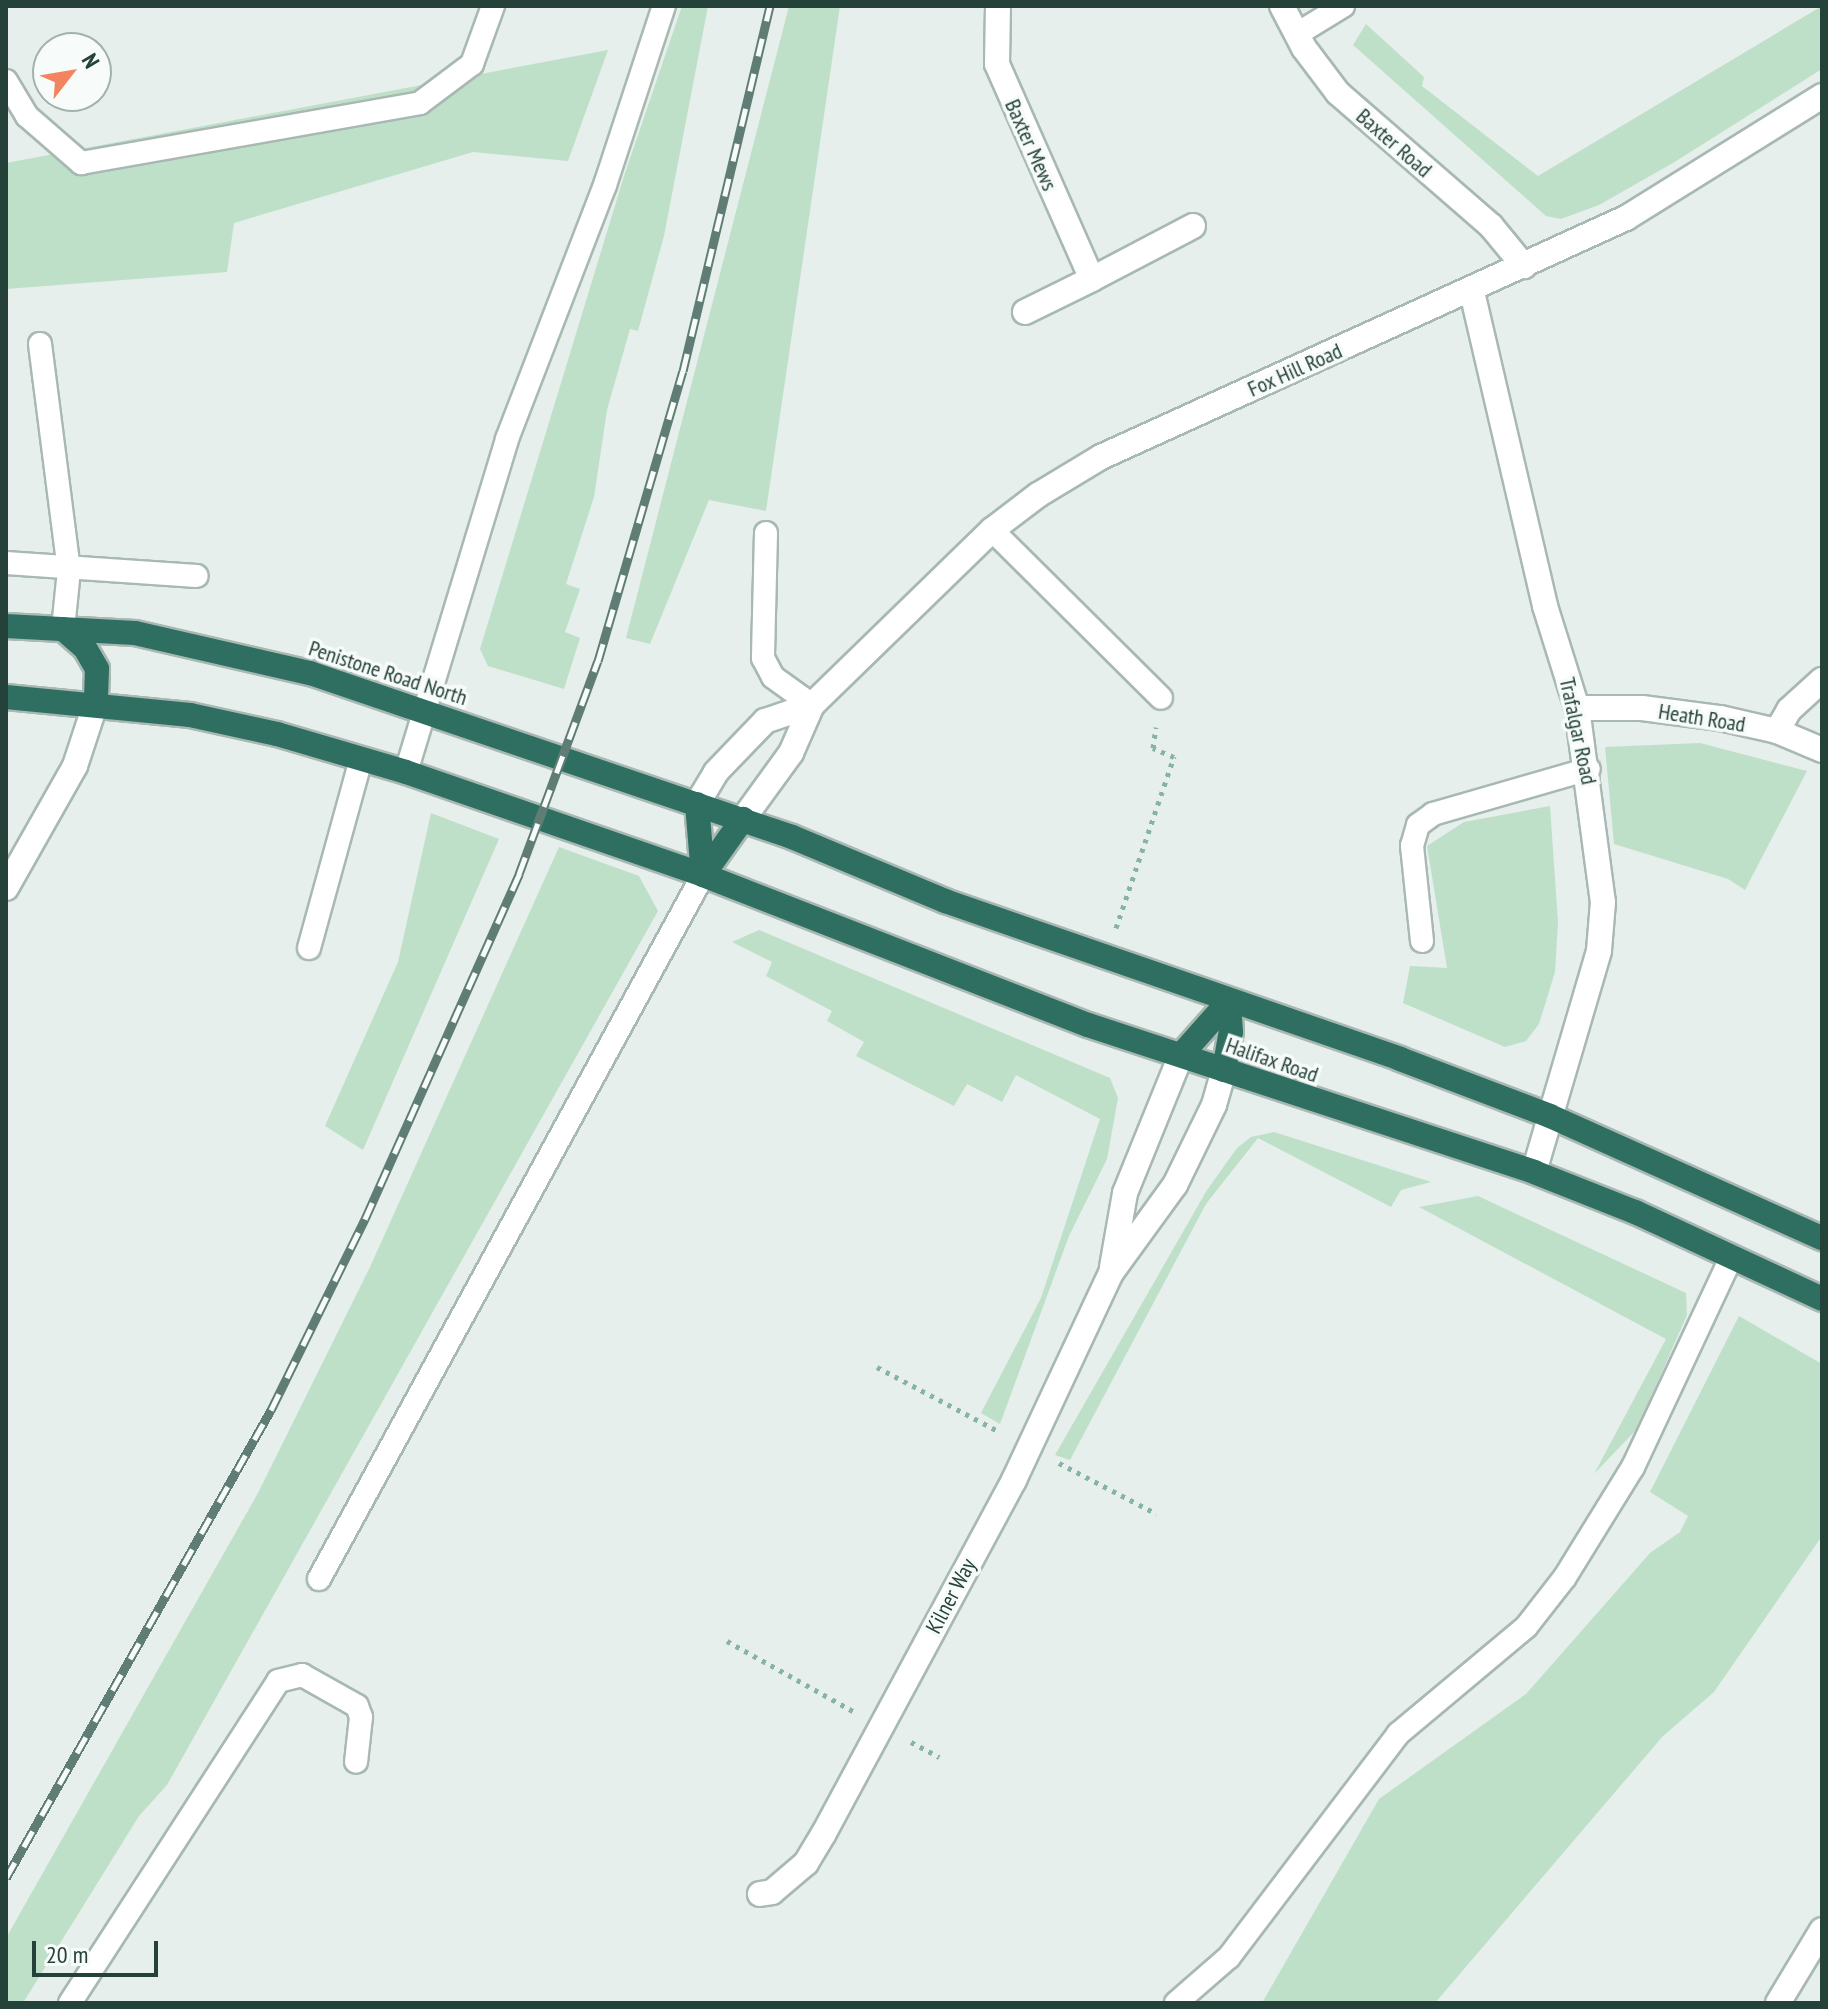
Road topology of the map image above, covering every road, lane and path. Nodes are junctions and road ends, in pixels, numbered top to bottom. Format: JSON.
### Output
{"nodes":[{"id":1,"x":493,"y":6,"type":"edge"},
{"id":2,"x":664,"y":6,"type":"edge"},
{"id":3,"x":998,"y":6,"type":"edge"},
{"id":4,"x":1282,"y":6,"type":"edge"},
{"id":5,"x":1343,"y":6,"type":"edge"},
{"id":6,"x":1297,"y":34,"type":"junction"},
{"id":7,"x":6,"y":81,"type":"edge"},
{"id":8,"x":1822,"y":96,"type":"edge"},
{"id":9,"x":1193,"y":226,"type":"dead end"},
{"id":10,"x":1524,"y":266,"type":"junction"},
{"id":11,"x":1092,"y":279,"type":"junction"},
{"id":12,"x":1472,"y":292,"type":"junction"},
{"id":13,"x":1025,"y":312,"type":"dead end"},
{"id":14,"x":40,"y":344,"type":"dead end"},
{"id":15,"x":992,"y":530,"type":"junction"},
{"id":16,"x":766,"y":533,"type":"dead end"},
{"id":17,"x":6,"y":563,"type":"edge"},
{"id":18,"x":69,"y":570,"type":"junction"},
{"id":19,"x":197,"y":576,"type":"dead end"},
{"id":20,"x":6,"y":626,"type":"edge"},
{"id":21,"x":63,"y":629,"type":"junction"},
{"id":22,"x":1822,"y":680,"type":"edge"},
{"id":23,"x":6,"y":697,"type":"edge"},
{"id":24,"x":1161,"y":698,"type":"joint"},
{"id":25,"x":96,"y":702,"type":"junction"},
{"id":26,"x":812,"y":705,"type":"junction"},
{"id":27,"x":1577,"y":708,"type":"junction"},
{"id":28,"x":425,"y":713,"type":"junction"},
{"id":29,"x":1777,"y":731,"type":"junction"},
{"id":30,"x":1822,"y":750,"type":"edge"},
{"id":31,"x":361,"y":759,"type":"junction"},
{"id":32,"x":1589,"y":769,"type":"junction"},
{"id":33,"x":406,"y":772,"type":"junction"},
{"id":34,"x":697,"y":804,"type":"junction"},
{"id":35,"x":743,"y":819,"type":"junction"},
{"id":36,"x":703,"y":875,"type":"junction"},
{"id":37,"x":6,"y":888,"type":"edge"},
{"id":38,"x":1422,"y":941,"type":"dead end"},
{"id":39,"x":309,"y":948,"type":"dead end"},
{"id":40,"x":1105,"y":959,"type":"junction"},
{"id":41,"x":1229,"y":1001,"type":"junction"},
{"id":42,"x":1181,"y":1055,"type":"junction"},
{"id":43,"x":1224,"y":1070,"type":"junction"},
{"id":44,"x":1550,"y":1116,"type":"junction"},
{"id":45,"x":1534,"y":1172,"type":"junction"},
{"id":46,"x":1822,"y":1238,"type":"edge"},
{"id":47,"x":1732,"y":1256,"type":"junction"},
{"id":48,"x":1111,"y":1273,"type":"junction"},
{"id":49,"x":1822,"y":1299,"type":"edge"},
{"id":50,"x":319,"y":1579,"type":"dead end"},
{"id":51,"x":727,"y":1641,"type":"dead end"},
{"id":52,"x":882,"y":1726,"type":"junction"},
{"id":53,"x":939,"y":1757,"type":"dead end"},
{"id":54,"x":356,"y":1762,"type":"dead end"},
{"id":55,"x":760,"y":1894,"type":"dead end"},
{"id":56,"x":1822,"y":1930,"type":"edge"},
{"id":57,"x":70,"y":2003,"type":"edge"},
{"id":58,"x":1176,"y":2003,"type":"edge"},
{"id":59,"x":1778,"y":2003,"type":"edge"}],
"edges":[{"from":1,"to":7,"type":"lane"},
{"from":2,"to":28,"type":"lane"},
{"from":3,"to":11,"type":"street","name":"Baxter Mews"},
{"from":4,"to":6,"type":"street","name":"Baxter Road"},
{"from":5,"to":6,"type":"lane"},
{"from":6,"to":10,"type":"street","name":"Baxter Road"},
{"from":8,"to":10,"type":"street","name":"Fox Hill Road"},
{"from":9,"to":11,"type":"street"},
{"from":10,"to":12,"type":"street","name":"Fox Hill Road"},
{"from":11,"to":13,"type":"street"},
{"from":12,"to":15,"type":"street","name":"Fox Hill Road"},
{"from":12,"to":27,"type":"street","name":"Trafalgar Road"},
{"from":14,"to":18,"type":"lane"},
{"from":15,"to":24,"type":"lane"},
{"from":15,"to":26,"type":"street","name":"Fox Hill Road"},
{"from":16,"to":26,"type":"lane"},
{"from":17,"to":18,"type":"lane"},
{"from":18,"to":19,"type":"lane"},
{"from":18,"to":21,"type":"lane"},
{"from":20,"to":21,"type":"highway","name":"Penistone Road North"},
{"from":21,"to":25,"type":"highway"},
{"from":21,"to":28,"type":"highway","name":"Penistone Road North"},
{"from":22,"to":29,"type":"street"},
{"from":23,"to":25,"type":"highway"},
{"from":24,"to":40,"type":"path"},
{"from":25,"to":31,"type":"highway"},
{"from":25,"to":37,"type":"street"},
{"from":26,"to":34,"type":"street","name":"Fox Hill Road"},
{"from":26,"to":35,"type":"street","name":"Fox Hill Road"},
{"from":27,"to":29,"type":"street","name":"Heath Road"},
{"from":27,"to":32,"type":"street","name":"Trafalgar Road"},
{"from":28,"to":33,"type":"lane"},
{"from":28,"to":34,"type":"highway","name":"Penistone Road North"},
{"from":29,"to":30,"type":"street","name":"Heath Road"},
{"from":31,"to":33,"type":"highway"},
{"from":31,"to":39,"type":"lane"},
{"from":32,"to":38,"type":"lane"},
{"from":32,"to":44,"type":"street","name":"Trafalgar Road"},
{"from":33,"to":36,"type":"highway"},
{"from":34,"to":35,"type":"highway","name":"Penistone Road North"},
{"from":34,"to":36,"type":"highway"},
{"from":35,"to":36,"type":"highway"},
{"from":35,"to":40,"type":"highway","name":"Halifax Road"},
{"from":36,"to":42,"type":"highway","name":"Halifax Road"},
{"from":36,"to":50,"type":"lane"},
{"from":40,"to":41,"type":"highway","name":"Halifax Road"},
{"from":41,"to":42,"type":"highway"},
{"from":41,"to":43,"type":"highway"},
{"from":41,"to":44,"type":"highway","name":"Halifax Road"},
{"from":42,"to":43,"type":"highway","name":"Halifax Road"},
{"from":42,"to":48,"type":"street","name":"Kilner Way"},
{"from":43,"to":45,"type":"highway","name":"Halifax Road"},
{"from":43,"to":48,"type":"street","name":"Kilner Way"},
{"from":44,"to":45,"type":"street","name":"Trafalgar Road"},
{"from":44,"to":46,"type":"highway","name":"Halifax Road"},
{"from":45,"to":47,"type":"highway","name":"Halifax Road"},
{"from":47,"to":49,"type":"highway","name":"Halifax Road"},
{"from":47,"to":58,"type":"lane"},
{"from":48,"to":52,"type":"street","name":"Kilner Way"},
{"from":51,"to":52,"type":"path"},
{"from":52,"to":53,"type":"path"},
{"from":52,"to":55,"type":"street","name":"Kilner Way"},
{"from":54,"to":57,"type":"lane"},
{"from":56,"to":59,"type":"street"}]}
